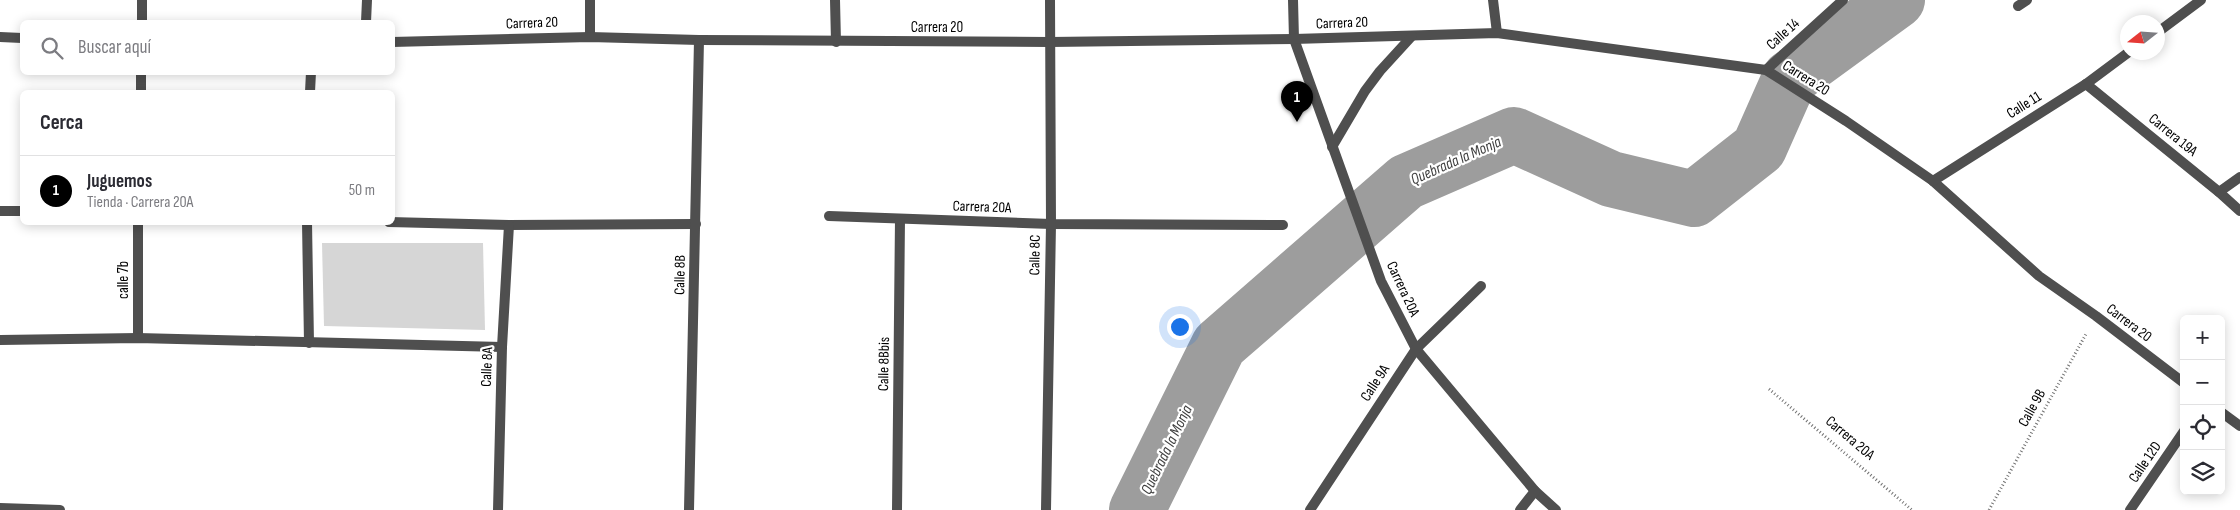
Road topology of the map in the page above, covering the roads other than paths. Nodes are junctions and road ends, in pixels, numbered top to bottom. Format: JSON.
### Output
{"nodes":[{"id":1,"x":142,"y":0,"type":"edge"},
{"id":2,"x":367,"y":0,"type":"edge"},
{"id":3,"x":590,"y":0,"type":"edge"},
{"id":4,"x":835,"y":0,"type":"edge"},
{"id":5,"x":1050,"y":0,"type":"edge"},
{"id":6,"x":1293,"y":0,"type":"edge"},
{"id":7,"x":1493,"y":0,"type":"edge"},
{"id":8,"x":1843,"y":0,"type":"edge"},
{"id":9,"x":2027,"y":0,"type":"edge"},
{"id":10,"x":2201,"y":0,"type":"edge"},
{"id":11,"x":2018,"y":6,"type":"dead end"},
{"id":12,"x":142,"y":20,"type":"edge"},
{"id":13,"x":366,"y":20,"type":"edge"},
{"id":14,"x":2165,"y":27,"type":"edge"},
{"id":15,"x":1497,"y":33,"type":"junction"},
{"id":16,"x":1412,"y":36,"type":"junction"},
{"id":17,"x":0,"y":37,"type":"edge"},
{"id":18,"x":590,"y":37,"type":"junction"},
{"id":19,"x":20,"y":38,"type":"edge"},
{"id":20,"x":699,"y":40,"type":"junction"},
{"id":21,"x":1294,"y":40,"type":"junction"},
{"id":22,"x":395,"y":42,"type":"edge"},
{"id":23,"x":836,"y":42,"type":"junction"},
{"id":24,"x":1050,"y":42,"type":"junction"},
{"id":25,"x":2120,"y":59,"type":"edge"},
{"id":26,"x":1766,"y":70,"type":"junction"},
{"id":27,"x":141,"y":75,"type":"edge"},
{"id":28,"x":311,"y":75,"type":"edge"},
{"id":29,"x":2086,"y":84,"type":"junction"},
{"id":30,"x":140,"y":90,"type":"edge"},
{"id":31,"x":310,"y":90,"type":"edge"},
{"id":32,"x":1332,"y":147,"type":"junction"},
{"id":33,"x":2240,"y":176,"type":"edge"},
{"id":34,"x":1933,"y":181,"type":"junction"},
{"id":35,"x":2220,"y":192,"type":"junction"},
{"id":36,"x":0,"y":211,"type":"edge"},
{"id":37,"x":20,"y":211,"type":"edge"},
{"id":38,"x":2240,"y":211,"type":"edge"},
{"id":39,"x":829,"y":216,"type":"dead end"},
{"id":40,"x":900,"y":218,"type":"junction"},
{"id":41,"x":395,"y":222,"type":"edge"},
{"id":42,"x":696,"y":224,"type":"junction"},
{"id":43,"x":1051,"y":224,"type":"junction"},
{"id":44,"x":138,"y":225,"type":"edge"},
{"id":45,"x":307,"y":225,"type":"edge"},
{"id":46,"x":509,"y":225,"type":"junction"},
{"id":47,"x":1284,"y":225,"type":"dead end"},
{"id":48,"x":1481,"y":286,"type":"dead end"},
{"id":49,"x":138,"y":338,"type":"junction"},
{"id":50,"x":0,"y":340,"type":"edge"},
{"id":51,"x":309,"y":343,"type":"junction"},
{"id":52,"x":502,"y":347,"type":"junction"},
{"id":53,"x":1416,"y":349,"type":"junction"},
{"id":54,"x":2180,"y":380,"type":"edge"},
{"id":55,"x":2225,"y":415,"type":"edge"},
{"id":56,"x":2240,"y":426,"type":"edge"},
{"id":57,"x":2180,"y":437,"type":"edge"},
{"id":58,"x":1534,"y":491,"type":"junction"},
{"id":59,"x":0,"y":508,"type":"edge"},
{"id":60,"x":60,"y":510,"type":"edge"},
{"id":61,"x":498,"y":510,"type":"edge"},
{"id":62,"x":689,"y":510,"type":"edge"},
{"id":63,"x":896,"y":510,"type":"edge"},
{"id":64,"x":1046,"y":510,"type":"edge"},
{"id":65,"x":1310,"y":510,"type":"edge"},
{"id":66,"x":1520,"y":510,"type":"edge"},
{"id":67,"x":1556,"y":510,"type":"edge"},
{"id":68,"x":2130,"y":510,"type":"edge"}],
"edges":[{"from":1,"to":12,"type":"street"},
{"from":2,"to":13,"type":"street"},
{"from":3,"to":18,"type":"street"},
{"from":4,"to":23,"type":"street"},
{"from":5,"to":24,"type":"street","name":"Calle 8C"},
{"from":6,"to":21,"type":"street","name":"Carrera 20A"},
{"from":7,"to":15,"type":"street"},
{"from":8,"to":26,"type":"street","name":"Calle 14"},
{"from":9,"to":11,"type":"street"},
{"from":10,"to":14,"type":"street"},
{"from":15,"to":16,"type":"street","name":"Carrera 20"},
{"from":15,"to":26,"type":"street","name":"Carrera 20"},
{"from":16,"to":21,"type":"street","name":"Carrera 20"},
{"from":16,"to":32,"type":"street"},
{"from":17,"to":19,"type":"street"},
{"from":18,"to":20,"type":"street","name":"Carrera 20"},
{"from":18,"to":22,"type":"street","name":"Carrera 20"},
{"from":20,"to":23,"type":"street","name":"Carrera 20"},
{"from":20,"to":42,"type":"street","name":"Calle 8B"},
{"from":21,"to":24,"type":"street","name":"Carrera 20"},
{"from":21,"to":32,"type":"street","name":"Carrera 20A"},
{"from":23,"to":24,"type":"street","name":"Carrera 20"},
{"from":24,"to":43,"type":"street","name":"Calle 8C"},
{"from":25,"to":29,"type":"street","name":"Calle 11"},
{"from":26,"to":34,"type":"street","name":"Carrera 20"},
{"from":27,"to":30,"type":"street"},
{"from":28,"to":31,"type":"street"},
{"from":29,"to":34,"type":"street","name":"Calle 11"},
{"from":29,"to":35,"type":"street","name":"Carrera 19A"},
{"from":32,"to":53,"type":"street","name":"Carrera 20A"},
{"from":33,"to":35,"type":"street"},
{"from":34,"to":54,"type":"street","name":"Carrera 20"},
{"from":35,"to":38,"type":"street","name":"Carrera 19A"},
{"from":36,"to":37,"type":"street"},
{"from":39,"to":40,"type":"street","name":"Carrera 20A"},
{"from":40,"to":43,"type":"street","name":"Carrera 20A"},
{"from":40,"to":63,"type":"street","name":"Calle 8Bbis"},
{"from":41,"to":46,"type":"street"},
{"from":42,"to":46,"type":"street"},
{"from":42,"to":62,"type":"street","name":"Calle 8B"},
{"from":43,"to":47,"type":"street","name":"Carrera 20A"},
{"from":43,"to":64,"type":"street","name":"Calle 8C"},
{"from":44,"to":49,"type":"street","name":"calle 7b"},
{"from":45,"to":51,"type":"street"},
{"from":46,"to":52,"type":"street","name":"Calle 8A"},
{"from":48,"to":53,"type":"street","name":"Calle 9A"},
{"from":49,"to":50,"type":"street"},
{"from":49,"to":51,"type":"street"},
{"from":51,"to":52,"type":"street"},
{"from":52,"to":61,"type":"street","name":"Calle 8A"},
{"from":53,"to":58,"type":"street","name":"Carrera 20A"},
{"from":53,"to":65,"type":"street","name":"Calle 9A"},
{"from":55,"to":56,"type":"street"},
{"from":57,"to":68,"type":"street","name":"Calle 12D"},
{"from":58,"to":66,"type":"street"},
{"from":58,"to":67,"type":"street","name":"Carrera 20A"},
{"from":59,"to":60,"type":"street"}]}
